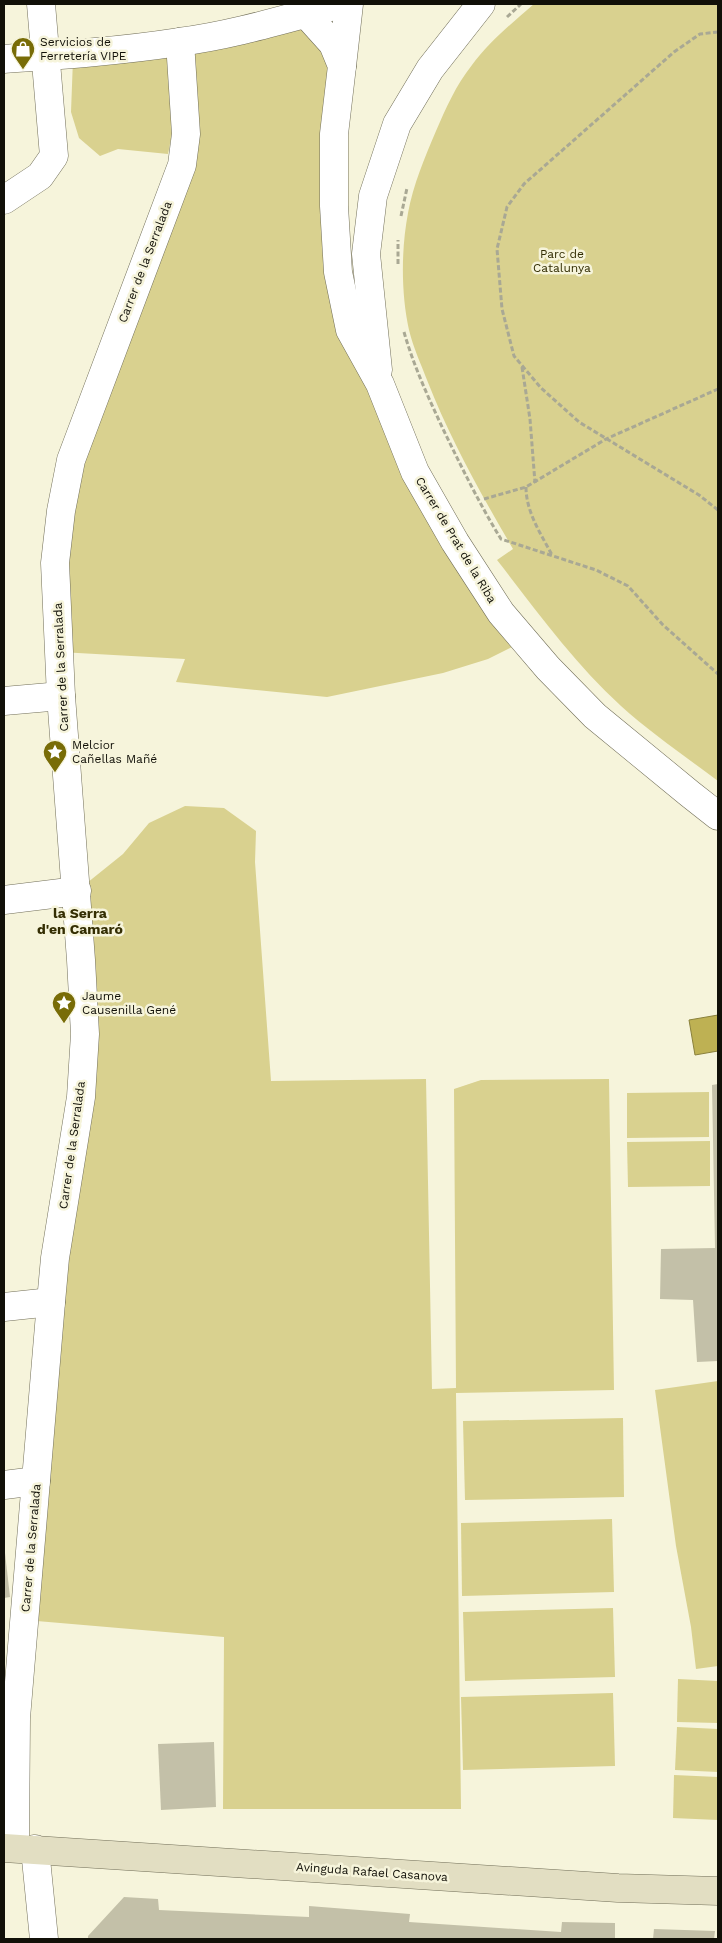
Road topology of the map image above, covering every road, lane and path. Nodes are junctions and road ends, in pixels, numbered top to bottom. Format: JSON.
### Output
{"nodes":[{"id":1,"x":42,"y":4,"type":"edge"},
{"id":2,"x":342,"y":4,"type":"edge"},
{"id":3,"x":349,"y":4,"type":"edge"},
{"id":4,"x":481,"y":4,"type":"edge"},
{"id":5,"x":521,"y":4,"type":"edge"},
{"id":6,"x":306,"y":14,"type":"junction"},
{"id":7,"x":502,"y":21,"type":"dead end"},
{"id":8,"x":718,"y":32,"type":"edge"},
{"id":9,"x":180,"y":42,"type":"junction"},
{"id":10,"x":45,"y":56,"type":"junction"},
{"id":11,"x":4,"y":58,"type":"edge"},
{"id":12,"x":342,"y":66,"type":"junction"},
{"id":13,"x":409,"y":183,"type":"dead end"},
{"id":14,"x":4,"y":200,"type":"edge"},
{"id":15,"x":400,"y":224,"type":"dead end"},
{"id":16,"x":399,"y":234,"type":"dead end"},
{"id":17,"x":398,"y":267,"type":"dead end"},
{"id":18,"x":403,"y":327,"type":"dead end"},
{"id":19,"x":521,"y":364,"type":"junction"},
{"id":20,"x":380,"y":384,"type":"junction"},
{"id":21,"x":718,"y":389,"type":"edge"},
{"id":22,"x":606,"y":439,"type":"junction"},
{"id":23,"x":535,"y":483,"type":"junction"},
{"id":24,"x":526,"y":487,"type":"junction"},
{"id":25,"x":484,"y":499,"type":"dead end"},
{"id":26,"x":718,"y":510,"type":"edge"},
{"id":27,"x":552,"y":556,"type":"junction"},
{"id":28,"x":718,"y":674,"type":"edge"},
{"id":29,"x":62,"y":696,"type":"junction"},
{"id":30,"x":4,"y":701,"type":"edge"},
{"id":31,"x":718,"y":816,"type":"edge"},
{"id":32,"x":76,"y":891,"type":"junction"},
{"id":33,"x":4,"y":900,"type":"edge"},
{"id":34,"x":51,"y":1302,"type":"junction"},
{"id":35,"x":4,"y":1308,"type":"edge"},
{"id":36,"x":36,"y":1481,"type":"junction"},
{"id":37,"x":4,"y":1485,"type":"edge"},
{"id":38,"x":14,"y":1621,"type":"edge"},
{"id":39,"x":20,"y":1848,"type":"edge"},
{"id":40,"x":718,"y":1891,"type":"edge"},
{"id":41,"x":44,"y":1939,"type":"edge"}],
"edges":[{"from":1,"to":10,"type":"street"},
{"from":2,"to":6,"type":"street"},
{"from":3,"to":12,"type":"street"},
{"from":4,"to":20,"type":"street","name":"Carrer de Prat de la Riba"},
{"from":5,"to":7,"type":"path"},
{"from":6,"to":9,"type":"street"},
{"from":6,"to":12,"type":"street","name":"Carrer de Prat de la Riba"},
{"from":8,"to":19,"type":"path"},
{"from":9,"to":10,"type":"street"},
{"from":9,"to":29,"type":"street","name":"Carrer de la Serralada"},
{"from":10,"to":11,"type":"street"},
{"from":10,"to":14,"type":"street"},
{"from":12,"to":20,"type":"street","name":"Carrer de Prat de la Riba"},
{"from":13,"to":15,"type":"path"},
{"from":16,"to":17,"type":"path"},
{"from":18,"to":27,"type":"path"},
{"from":19,"to":22,"type":"path"},
{"from":19,"to":23,"type":"path"},
{"from":20,"to":31,"type":"street","name":"Carrer de Prat de la Riba"},
{"from":21,"to":22,"type":"path"},
{"from":22,"to":23,"type":"path"},
{"from":22,"to":26,"type":"path"},
{"from":23,"to":24,"type":"path"},
{"from":24,"to":25,"type":"path"},
{"from":24,"to":27,"type":"path"},
{"from":27,"to":28,"type":"path"},
{"from":29,"to":30,"type":"street"},
{"from":29,"to":32,"type":"street","name":"Carrer de la Serralada"},
{"from":32,"to":33,"type":"street"},
{"from":32,"to":34,"type":"street","name":"Carrer de la Serralada"},
{"from":34,"to":35,"type":"street"},
{"from":34,"to":36,"type":"street","name":"Carrer de la Serralada"},
{"from":36,"to":37,"type":"street"},
{"from":36,"to":38,"type":"street","name":"Carrer de la Serralada"},
{"from":38,"to":39,"type":"street","name":"Carrer de la Serralada"},
{"from":39,"to":40,"type":"street","name":"Avinguda Rafael Casanova"},
{"from":39,"to":41,"type":"street","name":"Carrer de la Serralada"}]}
